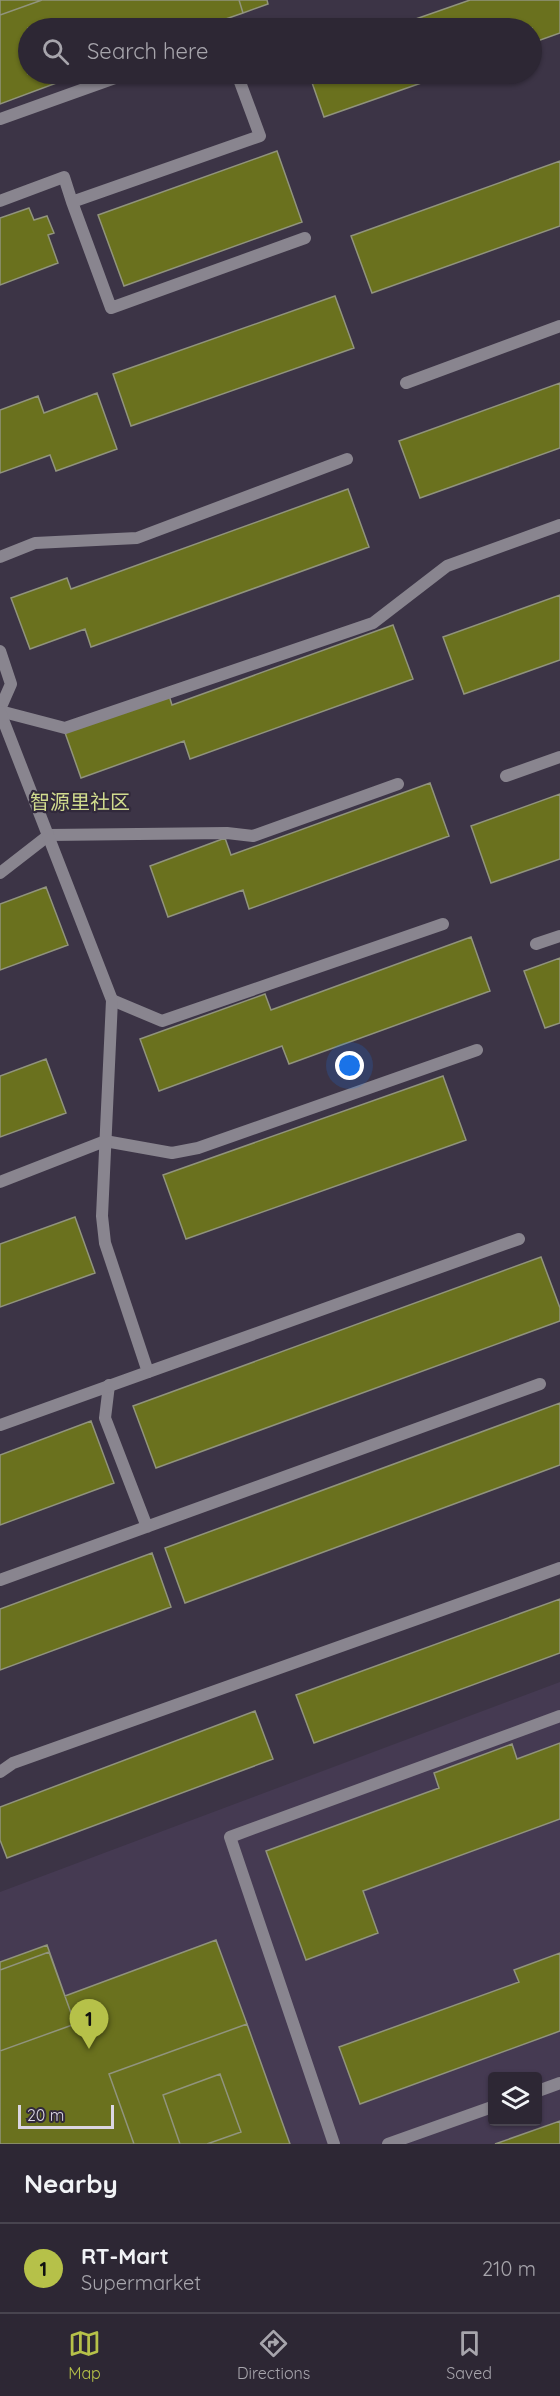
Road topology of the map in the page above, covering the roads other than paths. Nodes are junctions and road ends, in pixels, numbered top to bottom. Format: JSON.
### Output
{"nodes":[{"id":1,"x":98,"y":84,"type":"edge"},
{"id":2,"x":241,"y":84,"type":"edge"},
{"id":3,"x":0,"y":119,"type":"edge"},
{"id":4,"x":0,"y":201,"type":"edge"},
{"id":5,"x":72,"y":202,"type":"junction"},
{"id":6,"x":305,"y":238,"type":"dead end"},
{"id":7,"x":560,"y":326,"type":"edge"},
{"id":8,"x":406,"y":383,"type":"dead end"},
{"id":9,"x":347,"y":459,"type":"dead end"},
{"id":10,"x":560,"y":525,"type":"edge"},
{"id":11,"x":0,"y":557,"type":"edge"},
{"id":12,"x":0,"y":651,"type":"edge"},
{"id":13,"x":0,"y":711,"type":"edge"},
{"id":14,"x":560,"y":757,"type":"edge"},
{"id":15,"x":506,"y":776,"type":"dead end"},
{"id":16,"x":398,"y":784,"type":"dead end"},
{"id":17,"x":49,"y":835,"type":"junction"},
{"id":18,"x":0,"y":873,"type":"edge"},
{"id":19,"x":443,"y":924,"type":"dead end"},
{"id":20,"x":560,"y":936,"type":"edge"},
{"id":21,"x":536,"y":944,"type":"dead end"},
{"id":22,"x":112,"y":1000,"type":"junction"},
{"id":23,"x":477,"y":1050,"type":"dead end"},
{"id":24,"x":105,"y":1141,"type":"junction"},
{"id":25,"x":0,"y":1182,"type":"edge"},
{"id":26,"x":519,"y":1239,"type":"dead end"},
{"id":27,"x":148,"y":1372,"type":"junction"},
{"id":28,"x":540,"y":1384,"type":"dead end"},
{"id":29,"x":110,"y":1385,"type":"junction"},
{"id":30,"x":0,"y":1425,"type":"edge"},
{"id":31,"x":147,"y":1527,"type":"junction"},
{"id":32,"x":560,"y":1568,"type":"edge"},
{"id":33,"x":0,"y":1580,"type":"edge"},
{"id":34,"x":560,"y":1716,"type":"edge"},
{"id":35,"x":0,"y":1772,"type":"edge"},
{"id":36,"x":560,"y":2083,"type":"edge"},
{"id":37,"x":542,"y":2089,"type":"edge"},
{"id":38,"x":488,"y":2108,"type":"edge"},
{"id":39,"x":334,"y":2144,"type":"edge"},
{"id":40,"x":388,"y":2144,"type":"edge"}],
"edges":[{"from":1,"to":3,"type":"street"},
{"from":2,"to":5,"type":"street"},
{"from":4,"to":5,"type":"street"},
{"from":5,"to":6,"type":"street"},
{"from":7,"to":8,"type":"street"},
{"from":9,"to":11,"type":"street"},
{"from":10,"to":13,"type":"street"},
{"from":12,"to":13,"type":"street"},
{"from":13,"to":17,"type":"street"},
{"from":14,"to":15,"type":"street"},
{"from":16,"to":17,"type":"street"},
{"from":17,"to":18,"type":"street"},
{"from":17,"to":22,"type":"street"},
{"from":19,"to":22,"type":"street"},
{"from":20,"to":21,"type":"street"},
{"from":22,"to":24,"type":"street"},
{"from":23,"to":24,"type":"street"},
{"from":24,"to":25,"type":"street"},
{"from":24,"to":27,"type":"street"},
{"from":26,"to":27,"type":"street"},
{"from":27,"to":29,"type":"street"},
{"from":28,"to":31,"type":"street"},
{"from":29,"to":30,"type":"street"},
{"from":29,"to":31,"type":"street"},
{"from":31,"to":33,"type":"street"},
{"from":32,"to":35,"type":"street"},
{"from":34,"to":39,"type":"street"},
{"from":36,"to":37,"type":"street"},
{"from":38,"to":40,"type":"street"}]}
